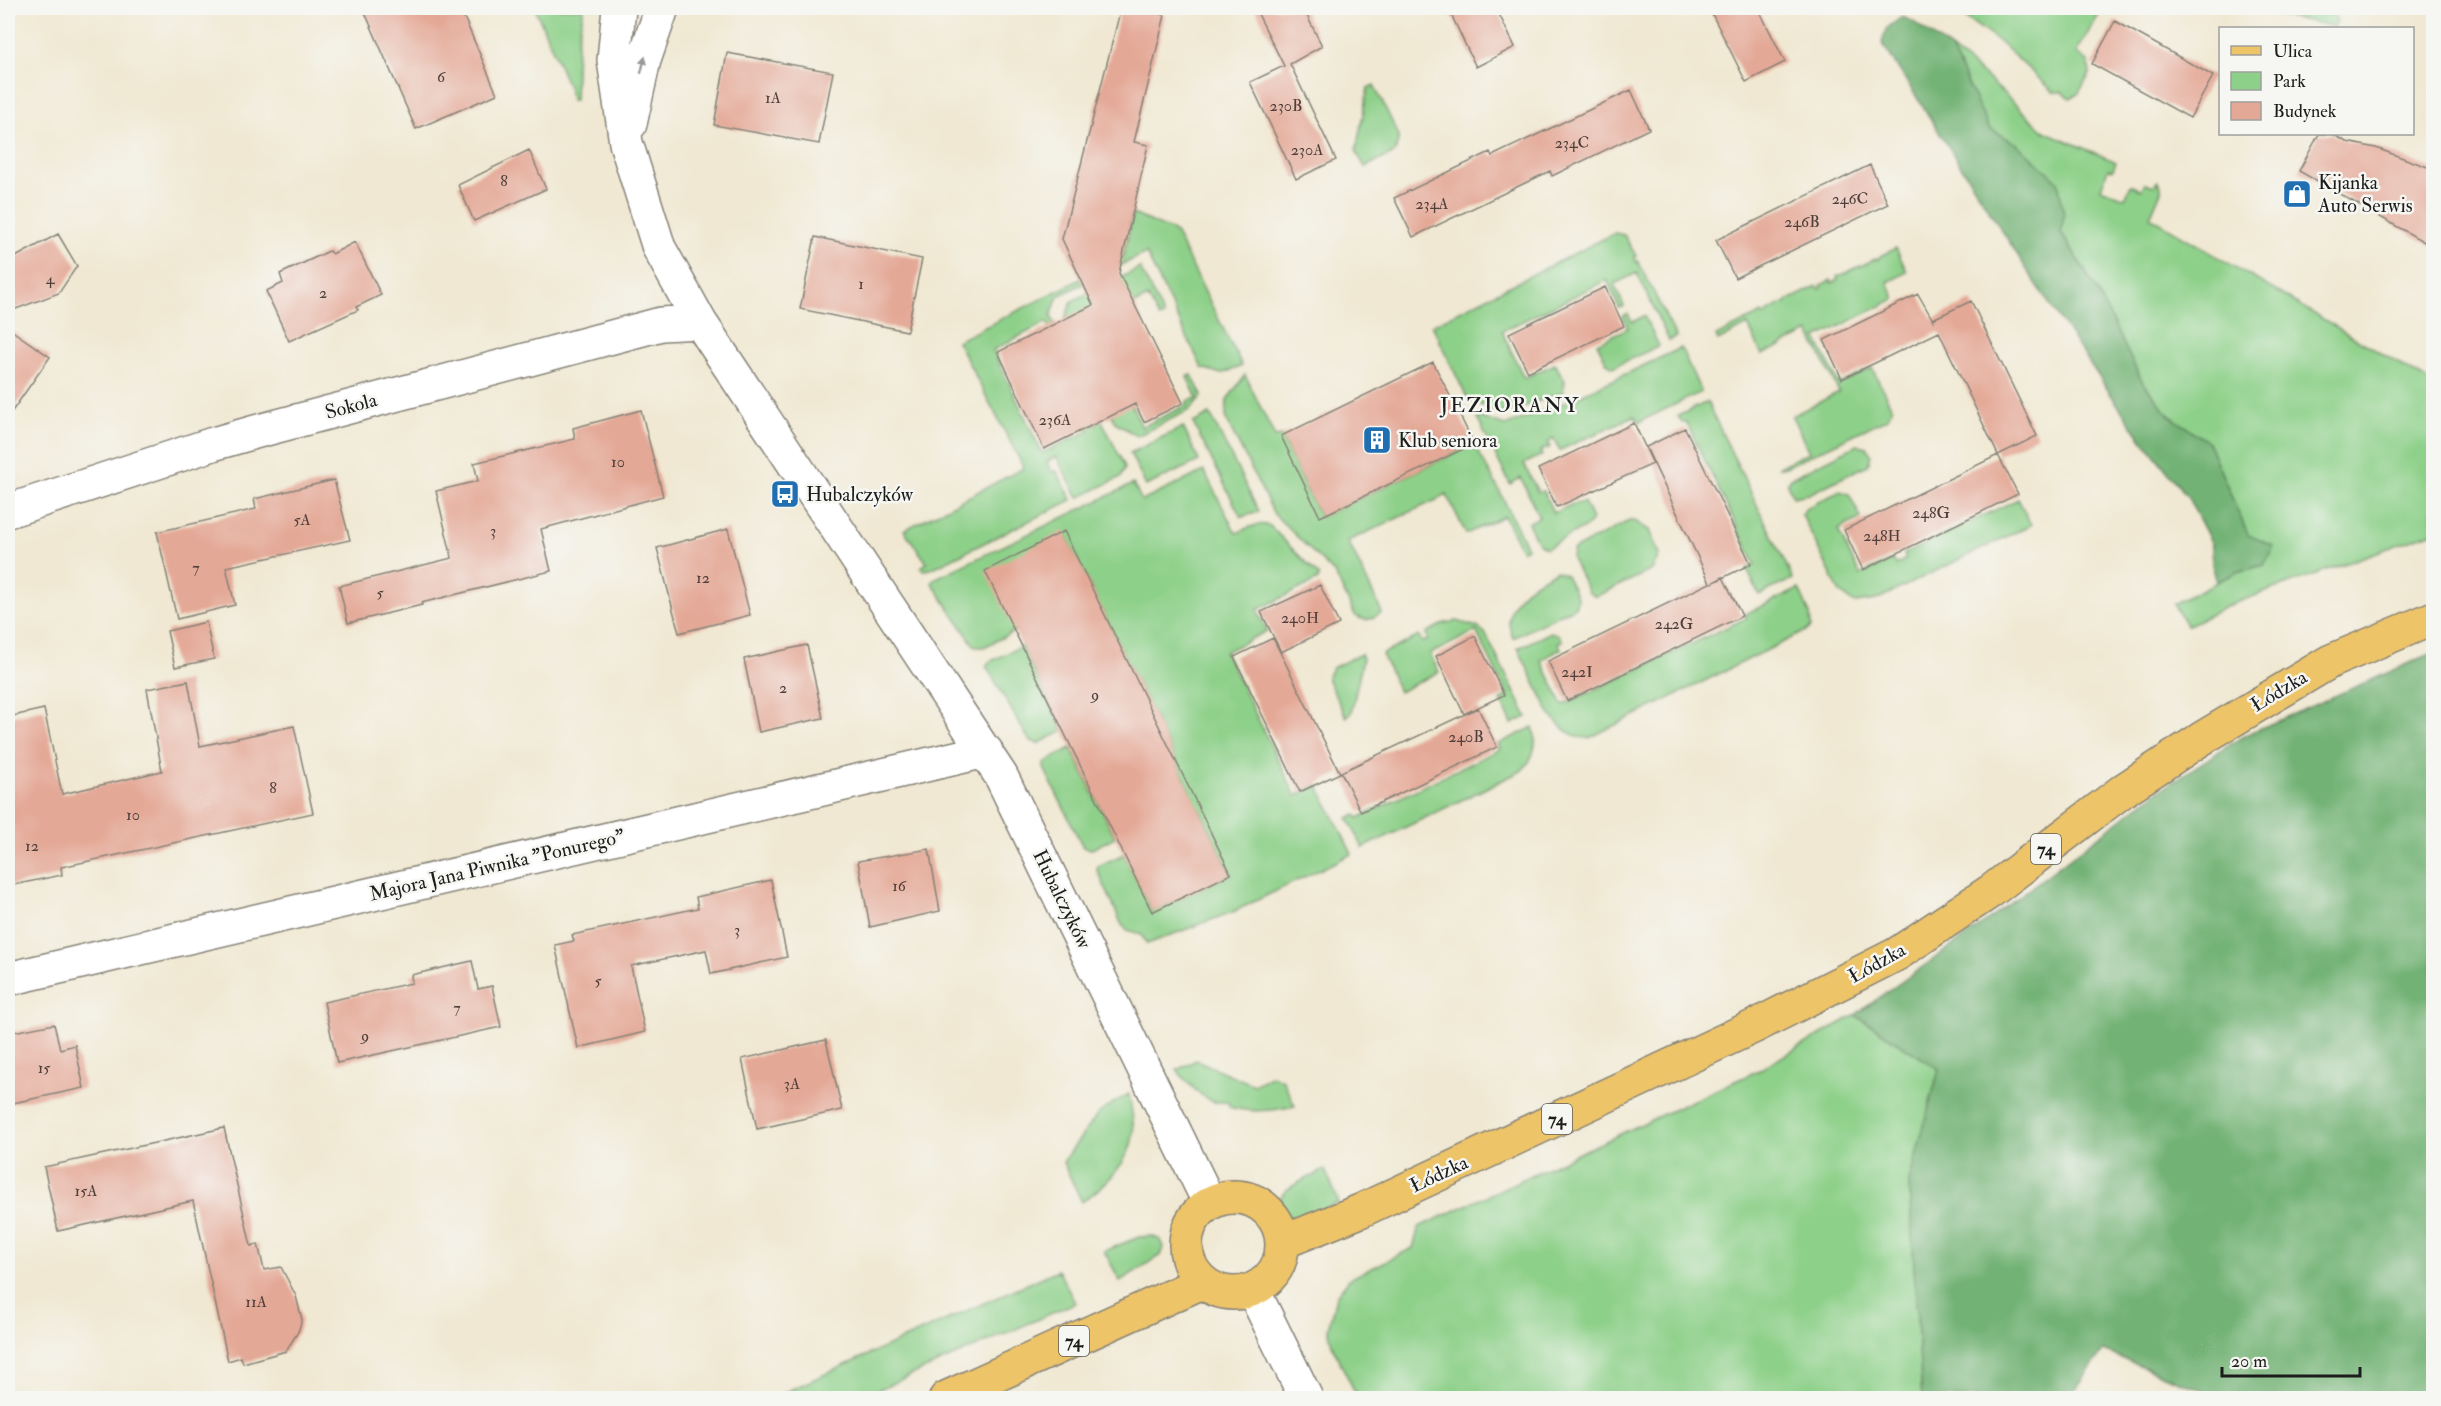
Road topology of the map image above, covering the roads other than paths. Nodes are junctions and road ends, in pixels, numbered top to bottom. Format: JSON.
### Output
{"nodes":[{"id":1,"x":619,"y":8,"type":"edge"},
{"id":2,"x":662,"y":8,"type":"edge"},
{"id":3,"x":626,"y":143,"type":"junction"},
{"id":4,"x":700,"y":322,"type":"junction"},
{"id":5,"x":8,"y":511,"type":"edge"},
{"id":6,"x":2433,"y":618,"type":"edge"},
{"id":7,"x":986,"y":751,"type":"junction"},
{"id":8,"x":8,"y":979,"type":"edge"},
{"id":9,"x":1209,"y":1203,"type":"junction"},
{"id":10,"x":1283,"y":1242,"type":"junction"},
{"id":11,"x":1202,"y":1282,"type":"junction"},
{"id":12,"x":1253,"y":1290,"type":"junction"},
{"id":13,"x":946,"y":1398,"type":"edge"},
{"id":14,"x":1306,"y":1398,"type":"edge"}],
"edges":[{"from":1,"to":3,"type":"street","name":"Hubalczyków"},
{"from":3,"to":2,"type":"street","name":"Hubalczyków","one_way":true},
{"from":3,"to":4,"type":"street","name":"Hubalczyków"},
{"from":4,"to":5,"type":"street","name":"Sokola"},
{"from":4,"to":7,"type":"street","name":"Hubalczyków"},
{"from":6,"to":10,"type":"main road","name":"Łódzka","number":"74"},
{"from":7,"to":8,"type":"street","name":"Majora Jana Piwnika \"Ponurego\""},
{"from":7,"to":9,"type":"street","name":"Hubalczyków"},
{"from":9,"to":10,"type":"main road"},
{"from":9,"to":11,"type":"main road"},
{"from":10,"to":12,"type":"main road"},
{"from":11,"to":12,"type":"main road"},
{"from":11,"to":13,"type":"main road","number":"74"},
{"from":12,"to":14,"type":"street"}]}
